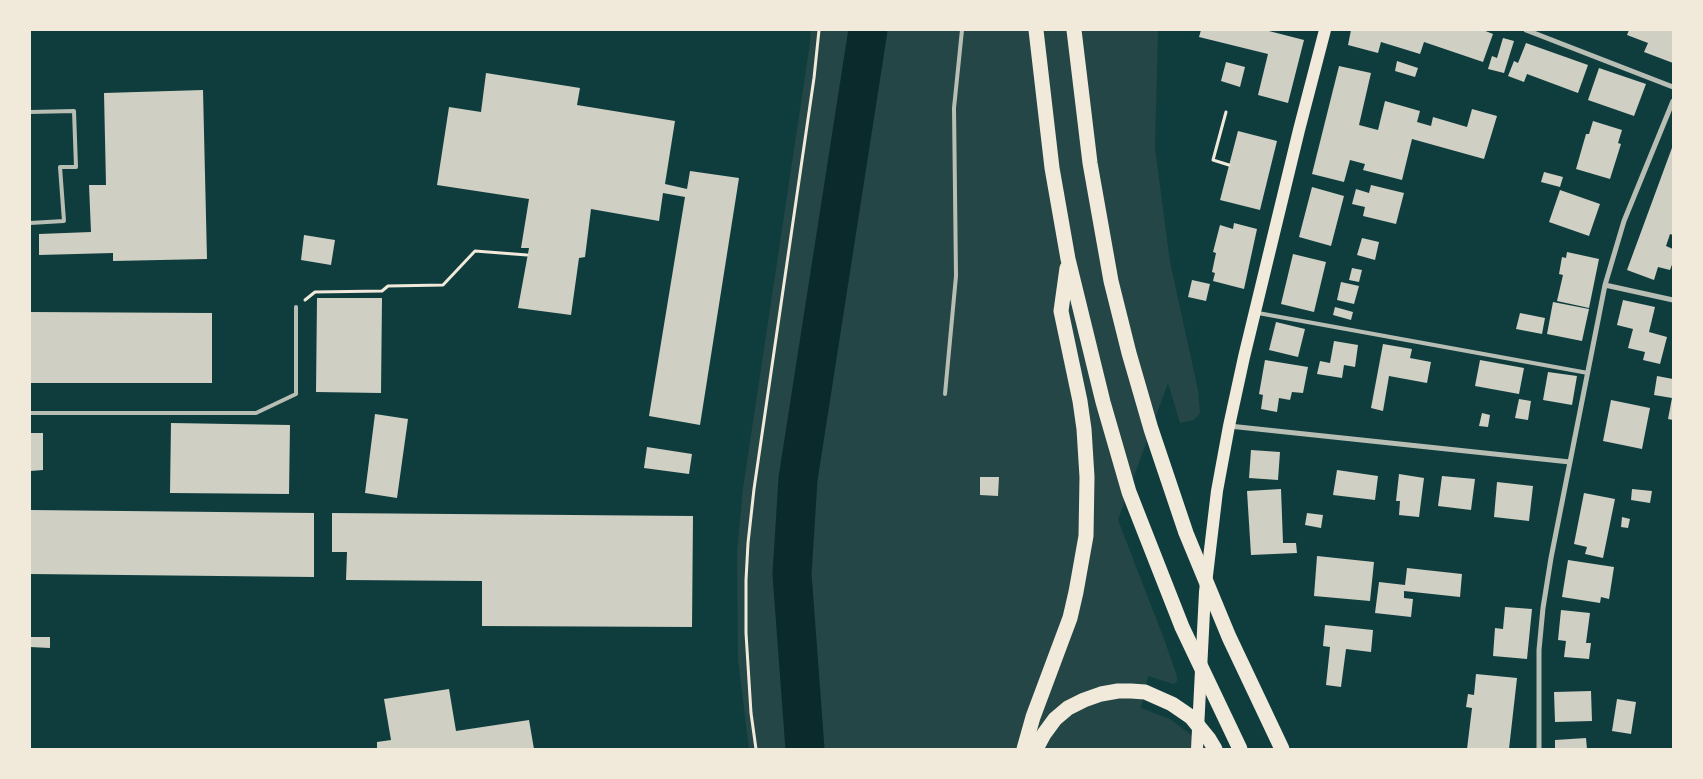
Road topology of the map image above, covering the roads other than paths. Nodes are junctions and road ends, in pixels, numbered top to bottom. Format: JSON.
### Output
{"nodes":[{"id":1,"x":962,"y":30,"type":"edge"},
{"id":2,"x":1036,"y":30,"type":"edge"},
{"id":3,"x":1074,"y":30,"type":"edge"},
{"id":4,"x":1325,"y":30,"type":"edge"},
{"id":5,"x":1526,"y":30,"type":"edge"},
{"id":6,"x":1673,"y":87,"type":"edge"},
{"id":7,"x":1673,"y":100,"type":"edge"},
{"id":8,"x":30,"y":112,"type":"edge"},
{"id":9,"x":30,"y":222,"type":"edge"},
{"id":10,"x":1068,"y":259,"type":"junction"},
{"id":11,"x":1605,"y":285,"type":"junction"},
{"id":12,"x":1673,"y":300,"type":"edge"},
{"id":13,"x":296,"y":307,"type":"road end"},
{"id":14,"x":1256,"y":313,"type":"junction"},
{"id":15,"x":1588,"y":373,"type":"junction"},
{"id":16,"x":945,"y":394,"type":"dead end"},
{"id":17,"x":30,"y":413,"type":"edge"},
{"id":18,"x":1229,"y":426,"type":"junction"},
{"id":19,"x":1570,"y":462,"type":"junction"},
{"id":20,"x":1024,"y":749,"type":"edge"},
{"id":21,"x":1036,"y":749,"type":"edge"},
{"id":22,"x":1197,"y":749,"type":"edge"},
{"id":23,"x":1215,"y":749,"type":"edge"},
{"id":24,"x":1240,"y":749,"type":"edge"},
{"id":25,"x":1282,"y":749,"type":"edge"},
{"id":26,"x":1539,"y":749,"type":"edge"}],
"edges":[{"from":1,"to":16,"type":"lane"},
{"from":2,"to":10,"type":"highway"},
{"from":3,"to":25,"type":"highway"},
{"from":4,"to":14,"type":"main road"},
{"from":5,"to":6,"type":"street"},
{"from":7,"to":11,"type":"street"},
{"from":8,"to":9,"type":"lane"},
{"from":10,"to":20,"type":"highway"},
{"from":10,"to":24,"type":"highway"},
{"from":11,"to":12,"type":"street"},
{"from":11,"to":15,"type":"street"},
{"from":13,"to":17,"type":"lane"},
{"from":14,"to":15,"type":"lane"},
{"from":14,"to":18,"type":"main road"},
{"from":15,"to":19,"type":"street"},
{"from":18,"to":19,"type":"street"},
{"from":18,"to":22,"type":"main road"},
{"from":19,"to":26,"type":"street"},
{"from":21,"to":23,"type":"highway"}]}
